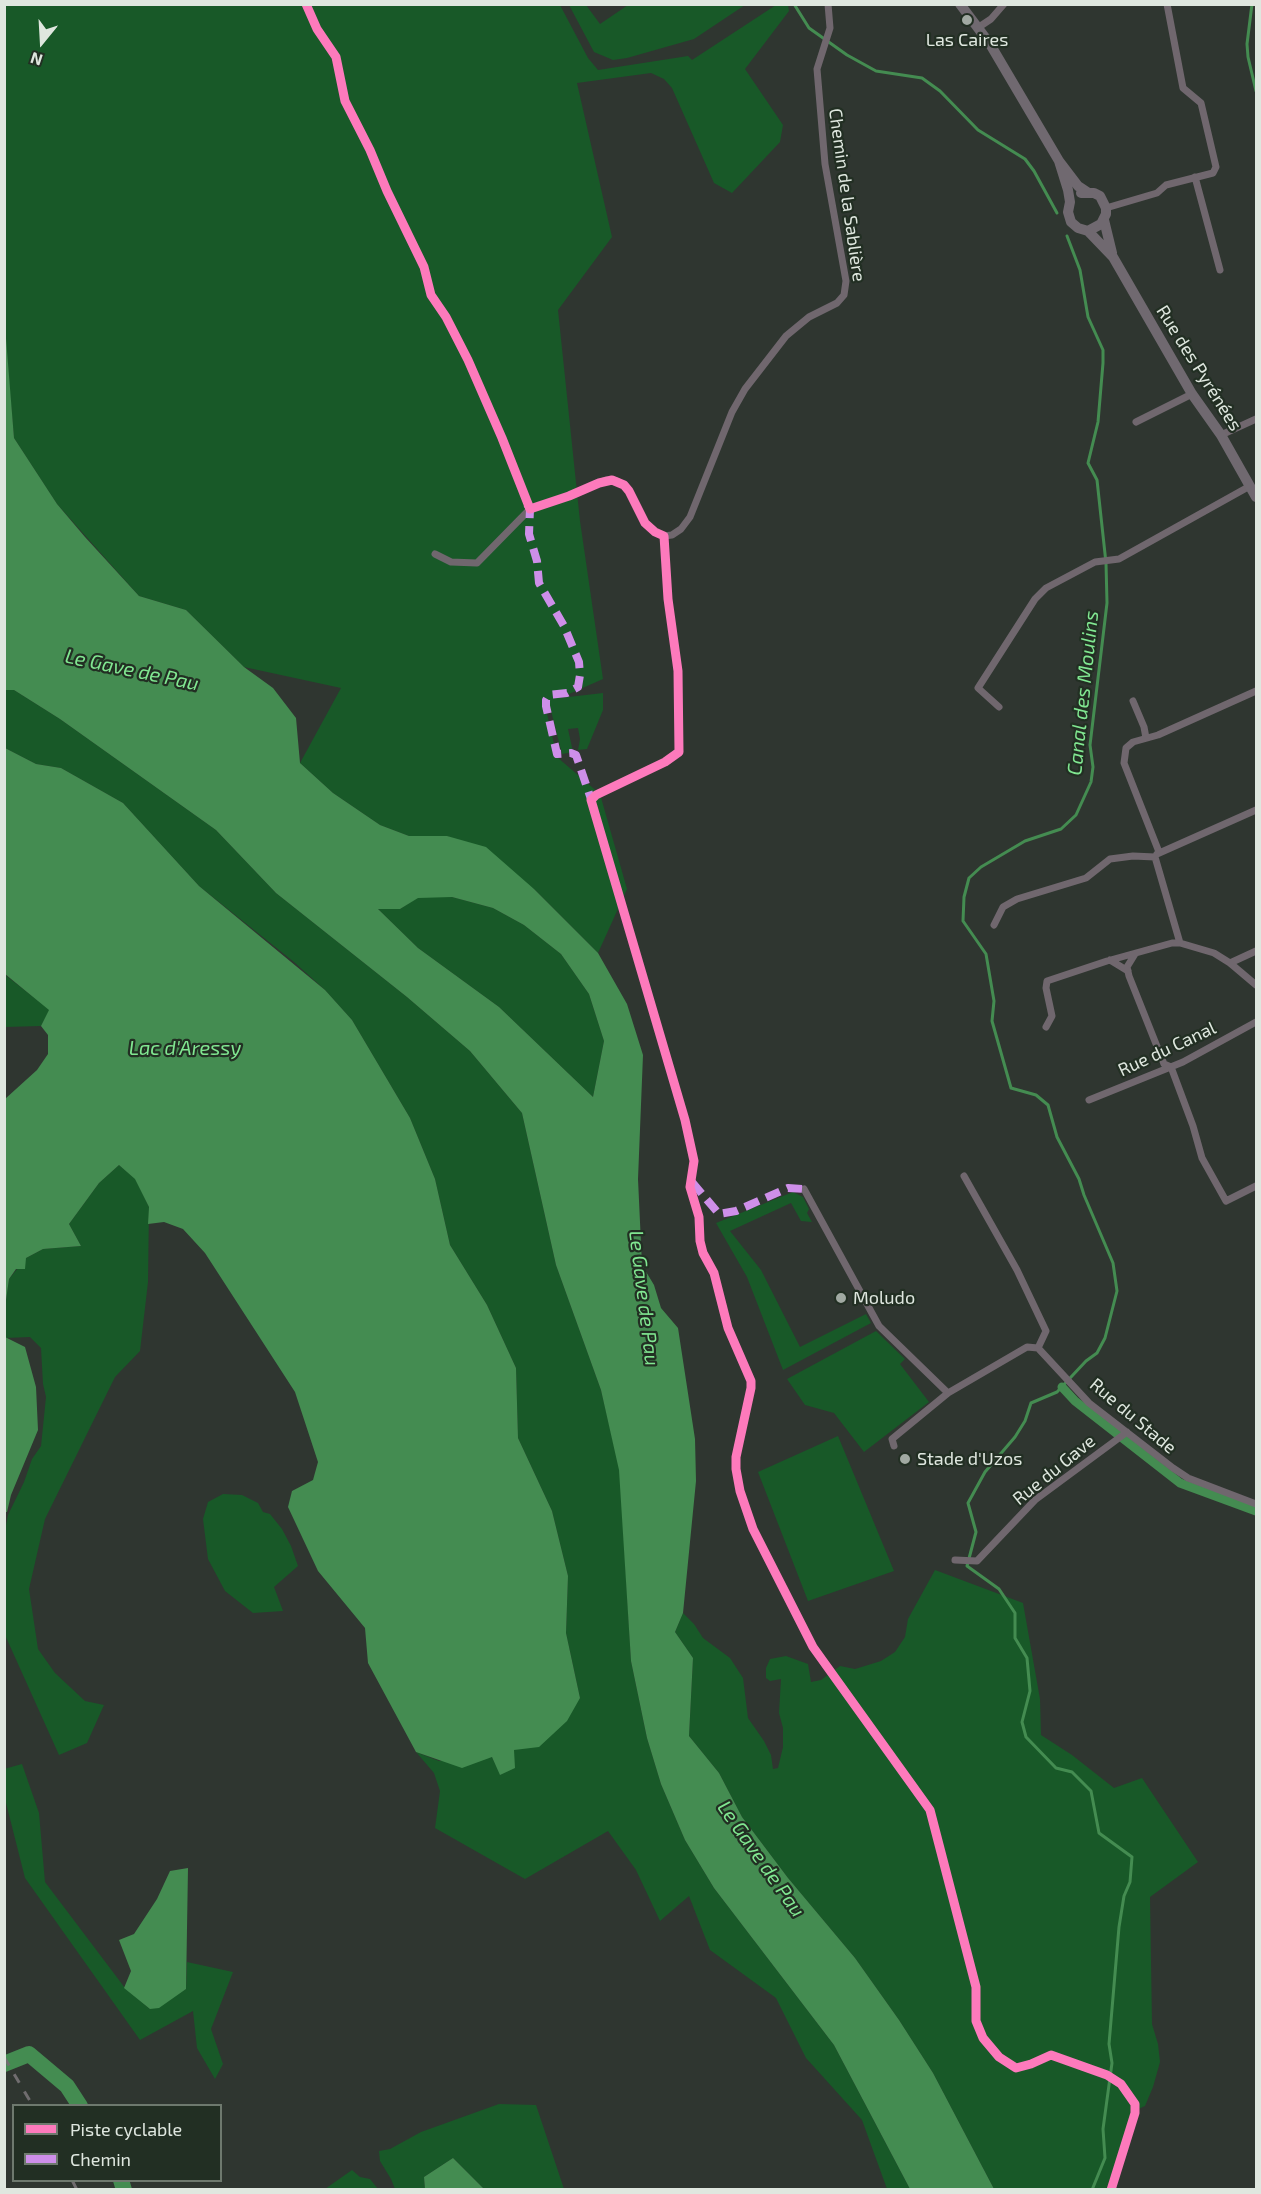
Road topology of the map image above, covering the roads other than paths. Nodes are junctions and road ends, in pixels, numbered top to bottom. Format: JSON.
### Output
{"nodes":[{"id":1,"x":828,"y":4,"type":"edge"},
{"id":2,"x":960,"y":4,"type":"edge"},
{"id":3,"x":1004,"y":4,"type":"edge"},
{"id":4,"x":1167,"y":4,"type":"edge"},
{"id":5,"x":979,"y":27,"type":"junction"},
{"id":6,"x":1059,"y":161,"type":"junction"},
{"id":7,"x":1195,"y":177,"type":"junction"},
{"id":8,"x":1087,"y":192,"type":"junction"},
{"id":9,"x":1070,"y":202,"type":"junction"},
{"id":10,"x":1106,"y":208,"type":"junction"},
{"id":11,"x":1104,"y":220,"type":"junction"},
{"id":12,"x":1088,"y":231,"type":"junction"},
{"id":13,"x":1113,"y":257,"type":"junction"},
{"id":14,"x":1220,"y":270,"type":"dead end"},
{"id":15,"x":1192,"y":394,"type":"junction"},
{"id":16,"x":1257,"y":419,"type":"edge"},
{"id":17,"x":1136,"y":422,"type":"dead end"},
{"id":18,"x":1221,"y":435,"type":"junction"},
{"id":19,"x":1250,"y":486,"type":"junction"},
{"id":20,"x":1257,"y":497,"type":"edge"},
{"id":21,"x":435,"y":554,"type":"dead end"},
{"id":22,"x":1257,"y":691,"type":"edge"},
{"id":23,"x":1132,"y":701,"type":"dead end"},
{"id":24,"x":999,"y":707,"type":"dead end"},
{"id":25,"x":1146,"y":738,"type":"junction"},
{"id":26,"x":1257,"y":810,"type":"edge"},
{"id":27,"x":1157,"y":854,"type":"junction"},
{"id":28,"x":993,"y":924,"type":"dead end"},
{"id":29,"x":1180,"y":943,"type":"junction"},
{"id":30,"x":1257,"y":951,"type":"edge"},
{"id":31,"x":1135,"y":954,"type":"junction"},
{"id":32,"x":1110,"y":960,"type":"junction"},
{"id":33,"x":1230,"y":963,"type":"junction"},
{"id":34,"x":1128,"y":971,"type":"junction"},
{"id":35,"x":1257,"y":985,"type":"edge"},
{"id":36,"x":1257,"y":1022,"type":"edge"},
{"id":37,"x":1046,"y":1028,"type":"dead end"},
{"id":38,"x":1171,"y":1067,"type":"junction"},
{"id":39,"x":1089,"y":1100,"type":"dead end"},
{"id":40,"x":964,"y":1176,"type":"dead end"},
{"id":41,"x":1257,"y":1186,"type":"edge"},
{"id":42,"x":804,"y":1189,"type":"dead end"},
{"id":43,"x":1038,"y":1348,"type":"junction"},
{"id":44,"x":948,"y":1393,"type":"junction"},
{"id":45,"x":1123,"y":1435,"type":"junction"},
{"id":46,"x":894,"y":1446,"type":"dead end"},
{"id":47,"x":1257,"y":1504,"type":"edge"},
{"id":48,"x":955,"y":1560,"type":"dead end"}],
"edges":[{"from":1,"to":21,"type":"street","name":"Chemin de la Sablière"},
{"from":2,"to":5,"type":"main road","name":"Rue des Pyrénées"},
{"from":3,"to":5,"type":"street"},
{"from":4,"to":7,"type":"street"},
{"from":5,"to":6,"type":"main road","name":"Rue des Pyrénées"},
{"from":6,"to":8,"type":"main road","name":"Rue des Pyrénées"},
{"from":6,"to":9,"type":"main road","name":"Rue des Pyrénées"},
{"from":7,"to":10,"type":"street"},
{"from":7,"to":14,"type":"street"},
{"from":8,"to":9,"type":"main road"},
{"from":8,"to":10,"type":"main road"},
{"from":9,"to":12,"type":"main road","name":"Rue des Pyrénées"},
{"from":10,"to":11,"type":"main road"},
{"from":11,"to":12,"type":"main road"},
{"from":11,"to":13,"type":"main road","name":"Rue des Pyrénées"},
{"from":12,"to":13,"type":"main road","name":"Rue des Pyrénées"},
{"from":13,"to":15,"type":"main road","name":"Rue des Pyrénées"},
{"from":15,"to":17,"type":"street"},
{"from":15,"to":18,"type":"main road","name":"Rue des Pyrénées"},
{"from":16,"to":18,"type":"street"},
{"from":18,"to":19,"type":"main road","name":"Rue des Pyrénées"},
{"from":19,"to":20,"type":"main road","name":"Rue des Pyrénées"},
{"from":19,"to":24,"type":"street"},
{"from":22,"to":25,"type":"street"},
{"from":23,"to":25,"type":"street"},
{"from":25,"to":27,"type":"street"},
{"from":26,"to":27,"type":"street"},
{"from":27,"to":28,"type":"street"},
{"from":27,"to":29,"type":"street"},
{"from":29,"to":31,"type":"street"},
{"from":29,"to":33,"type":"street"},
{"from":30,"to":33,"type":"street"},
{"from":31,"to":32,"type":"street"},
{"from":31,"to":34,"type":"street"},
{"from":32,"to":34,"type":"street"},
{"from":32,"to":37,"type":"street"},
{"from":33,"to":35,"type":"street"},
{"from":34,"to":38,"type":"street"},
{"from":36,"to":38,"type":"street","name":"Rue du Canal"},
{"from":38,"to":39,"type":"street","name":"Rue du Canal"},
{"from":38,"to":41,"type":"street"},
{"from":40,"to":43,"type":"street"},
{"from":42,"to":44,"type":"street"},
{"from":43,"to":44,"type":"street"},
{"from":43,"to":45,"type":"street","name":"Rue du Stade"},
{"from":44,"to":46,"type":"street"},
{"from":45,"to":47,"type":"street","name":"Rue du Stade"},
{"from":45,"to":48,"type":"street","name":"Rue du Gave"}]}
